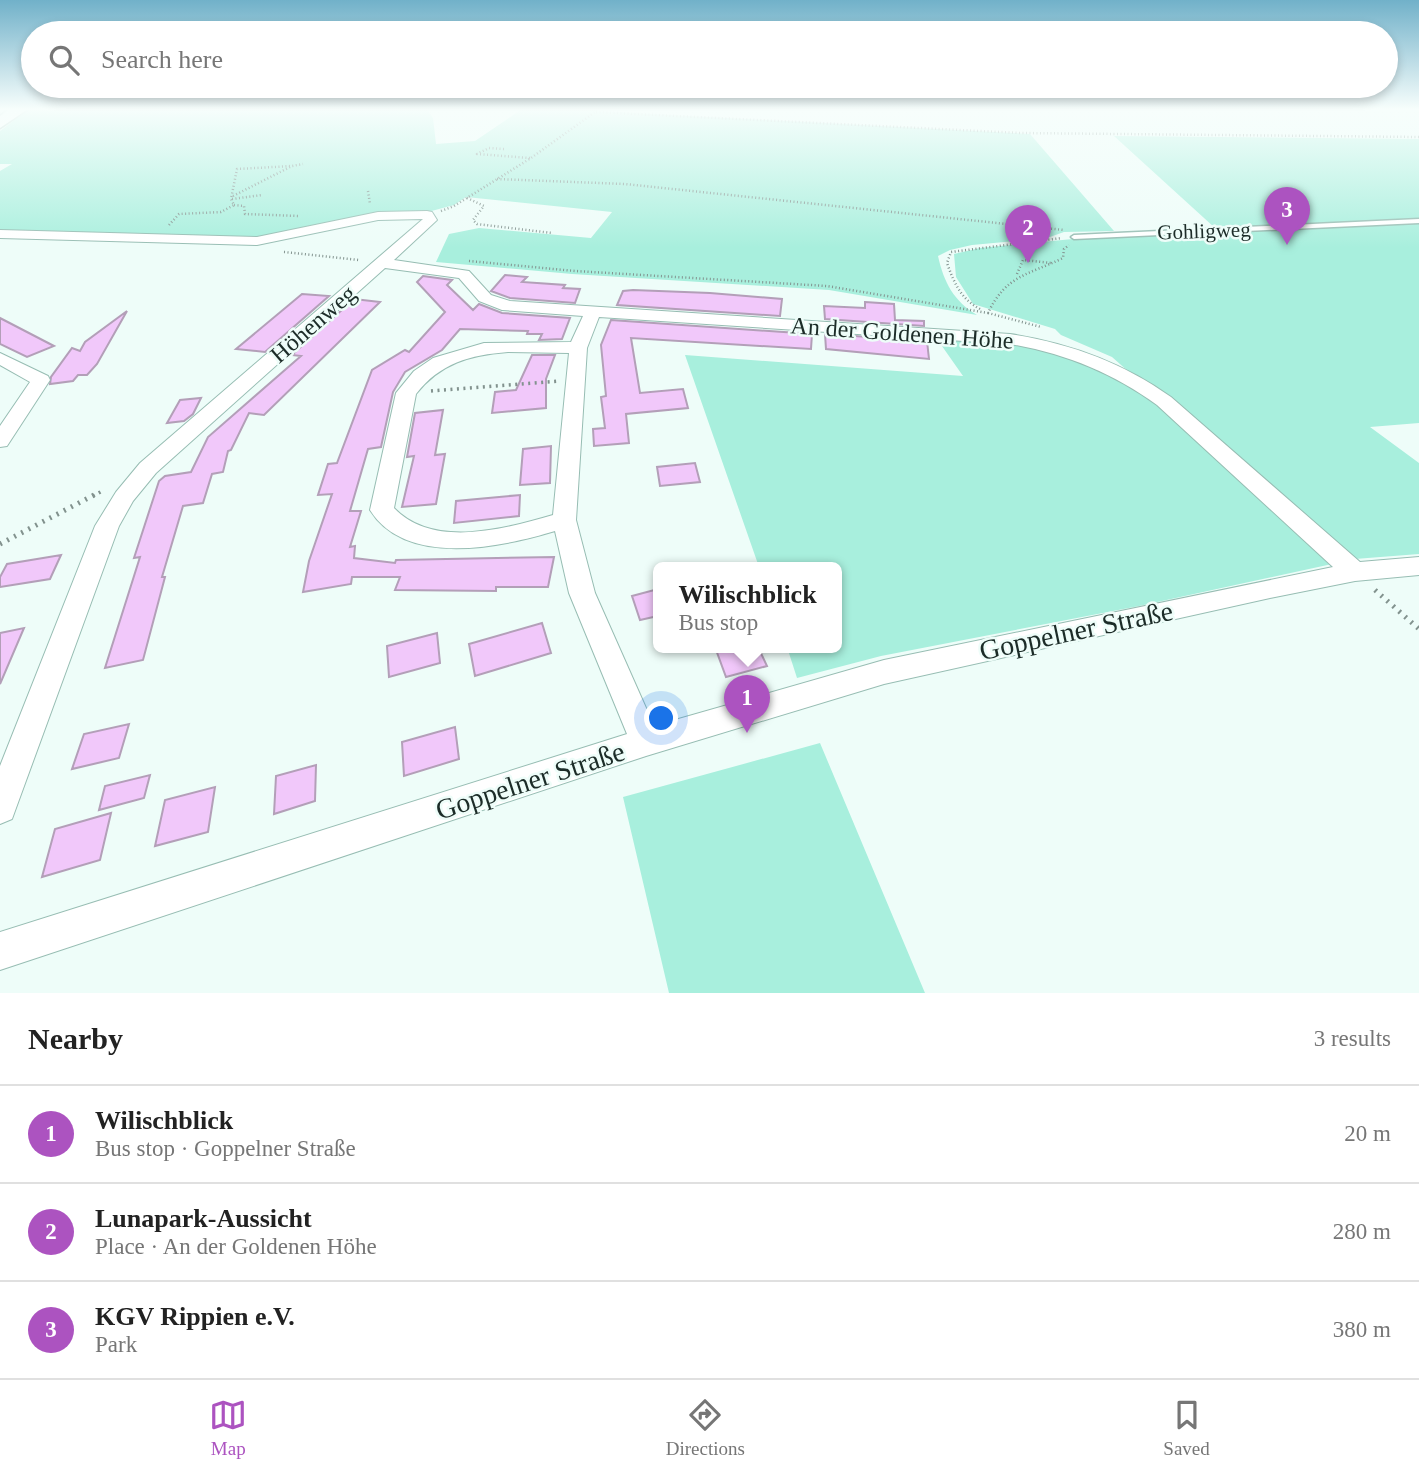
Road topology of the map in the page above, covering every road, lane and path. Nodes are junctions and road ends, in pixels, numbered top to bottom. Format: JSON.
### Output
{"nodes":[{"id":1,"x":500,"y":155,"type":"edge"},
{"id":2,"x":535,"y":155,"type":"edge"},
{"id":3,"x":531,"y":158,"type":"junction"},
{"id":4,"x":303,"y":164,"type":"dead end"},
{"id":5,"x":292,"y":166,"type":"junction"},
{"id":6,"x":497,"y":179,"type":"junction"},
{"id":7,"x":262,"y":195,"type":"dead end"},
{"id":8,"x":232,"y":197,"type":"junction"},
{"id":9,"x":467,"y":198,"type":"junction"},
{"id":10,"x":427,"y":215,"type":"junction"},
{"id":11,"x":1419,"y":221,"type":"edge"},
{"id":12,"x":552,"y":233,"type":"dead end"},
{"id":13,"x":0,"y":234,"type":"edge"},
{"id":14,"x":1106,"y":234,"type":"junction"},
{"id":15,"x":1074,"y":237,"type":"junction"},
{"id":16,"x":154,"y":239,"type":"junction"},
{"id":17,"x":257,"y":241,"type":"junction"},
{"id":18,"x":384,"y":262,"type":"junction"},
{"id":19,"x":1053,"y":263,"type":"junction"},
{"id":20,"x":427,"y":267,"type":"junction"},
{"id":21,"x":1017,"y":275,"type":"junction"},
{"id":22,"x":593,"y":312,"type":"junction"},
{"id":23,"x":988,"y":313,"type":"junction"},
{"id":24,"x":1043,"y":328,"type":"dead end"},
{"id":25,"x":578,"y":348,"type":"junction"},
{"id":26,"x":0,"y":358,"type":"edge"},
{"id":27,"x":576,"y":380,"type":"junction"},
{"id":28,"x":406,"y":393,"type":"junction"},
{"id":29,"x":0,"y":441,"type":"edge"},
{"id":30,"x":112,"y":486,"type":"dead end"},
{"id":31,"x":564,"y":520,"type":"junction"},
{"id":32,"x":0,"y":544,"type":"edge"},
{"id":33,"x":1419,"y":566,"type":"edge"},
{"id":34,"x":1355,"y":572,"type":"junction"},
{"id":35,"x":1419,"y":629,"type":"edge"},
{"id":36,"x":646,"y":742,"type":"junction"},
{"id":37,"x":0,"y":808,"type":"edge"},
{"id":38,"x":0,"y":951,"type":"edge"}],
"edges":[{"from":1,"to":3,"type":"path"},
{"from":2,"to":3,"type":"path"},
{"from":3,"to":6,"type":"path"},
{"from":4,"to":5,"type":"path"},
{"from":5,"to":8,"type":"path"},
{"from":5,"to":8,"type":"path"},
{"from":6,"to":9,"type":"path"},
{"from":6,"to":14,"type":"path"},
{"from":7,"to":8,"type":"path"},
{"from":8,"to":16,"type":"path"},
{"from":9,"to":10,"type":"path"},
{"from":9,"to":12,"type":"path"},
{"from":10,"to":17,"type":"street"},
{"from":10,"to":18,"type":"street","name":"Höhenweg"},
{"from":11,"to":14,"type":"lane","name":"Gohligweg"},
{"from":13,"to":16,"type":"street"},
{"from":14,"to":15,"type":"lane","name":"Gohligweg"},
{"from":15,"to":19,"type":"path"},
{"from":15,"to":23,"type":"path"},
{"from":16,"to":17,"type":"street"},
{"from":17,"to":18,"type":"path"},
{"from":18,"to":20,"type":"street","name":"An der Goldenen Höhe"},
{"from":18,"to":37,"type":"street","name":"Höhenweg"},
{"from":19,"to":21,"type":"path"},
{"from":19,"to":21,"type":"path"},
{"from":20,"to":22,"type":"street","name":"An der Goldenen Höhe"},
{"from":20,"to":23,"type":"path"},
{"from":21,"to":23,"type":"path"},
{"from":22,"to":25,"type":"street"},
{"from":22,"to":34,"type":"street","name":"An der Goldenen Höhe"},
{"from":23,"to":24,"type":"path"},
{"from":25,"to":27,"type":"street"},
{"from":25,"to":28,"type":"street"},
{"from":26,"to":29,"type":"street"},
{"from":27,"to":28,"type":"path"},
{"from":27,"to":31,"type":"street"},
{"from":28,"to":31,"type":"street"},
{"from":30,"to":32,"type":"path"},
{"from":31,"to":36,"type":"street"},
{"from":33,"to":34,"type":"street","name":"Goppelner Straße"},
{"from":34,"to":35,"type":"path"},
{"from":34,"to":36,"type":"street","name":"Goppelner Straße"},
{"from":36,"to":38,"type":"street","name":"Goppelner Straße"}]}
